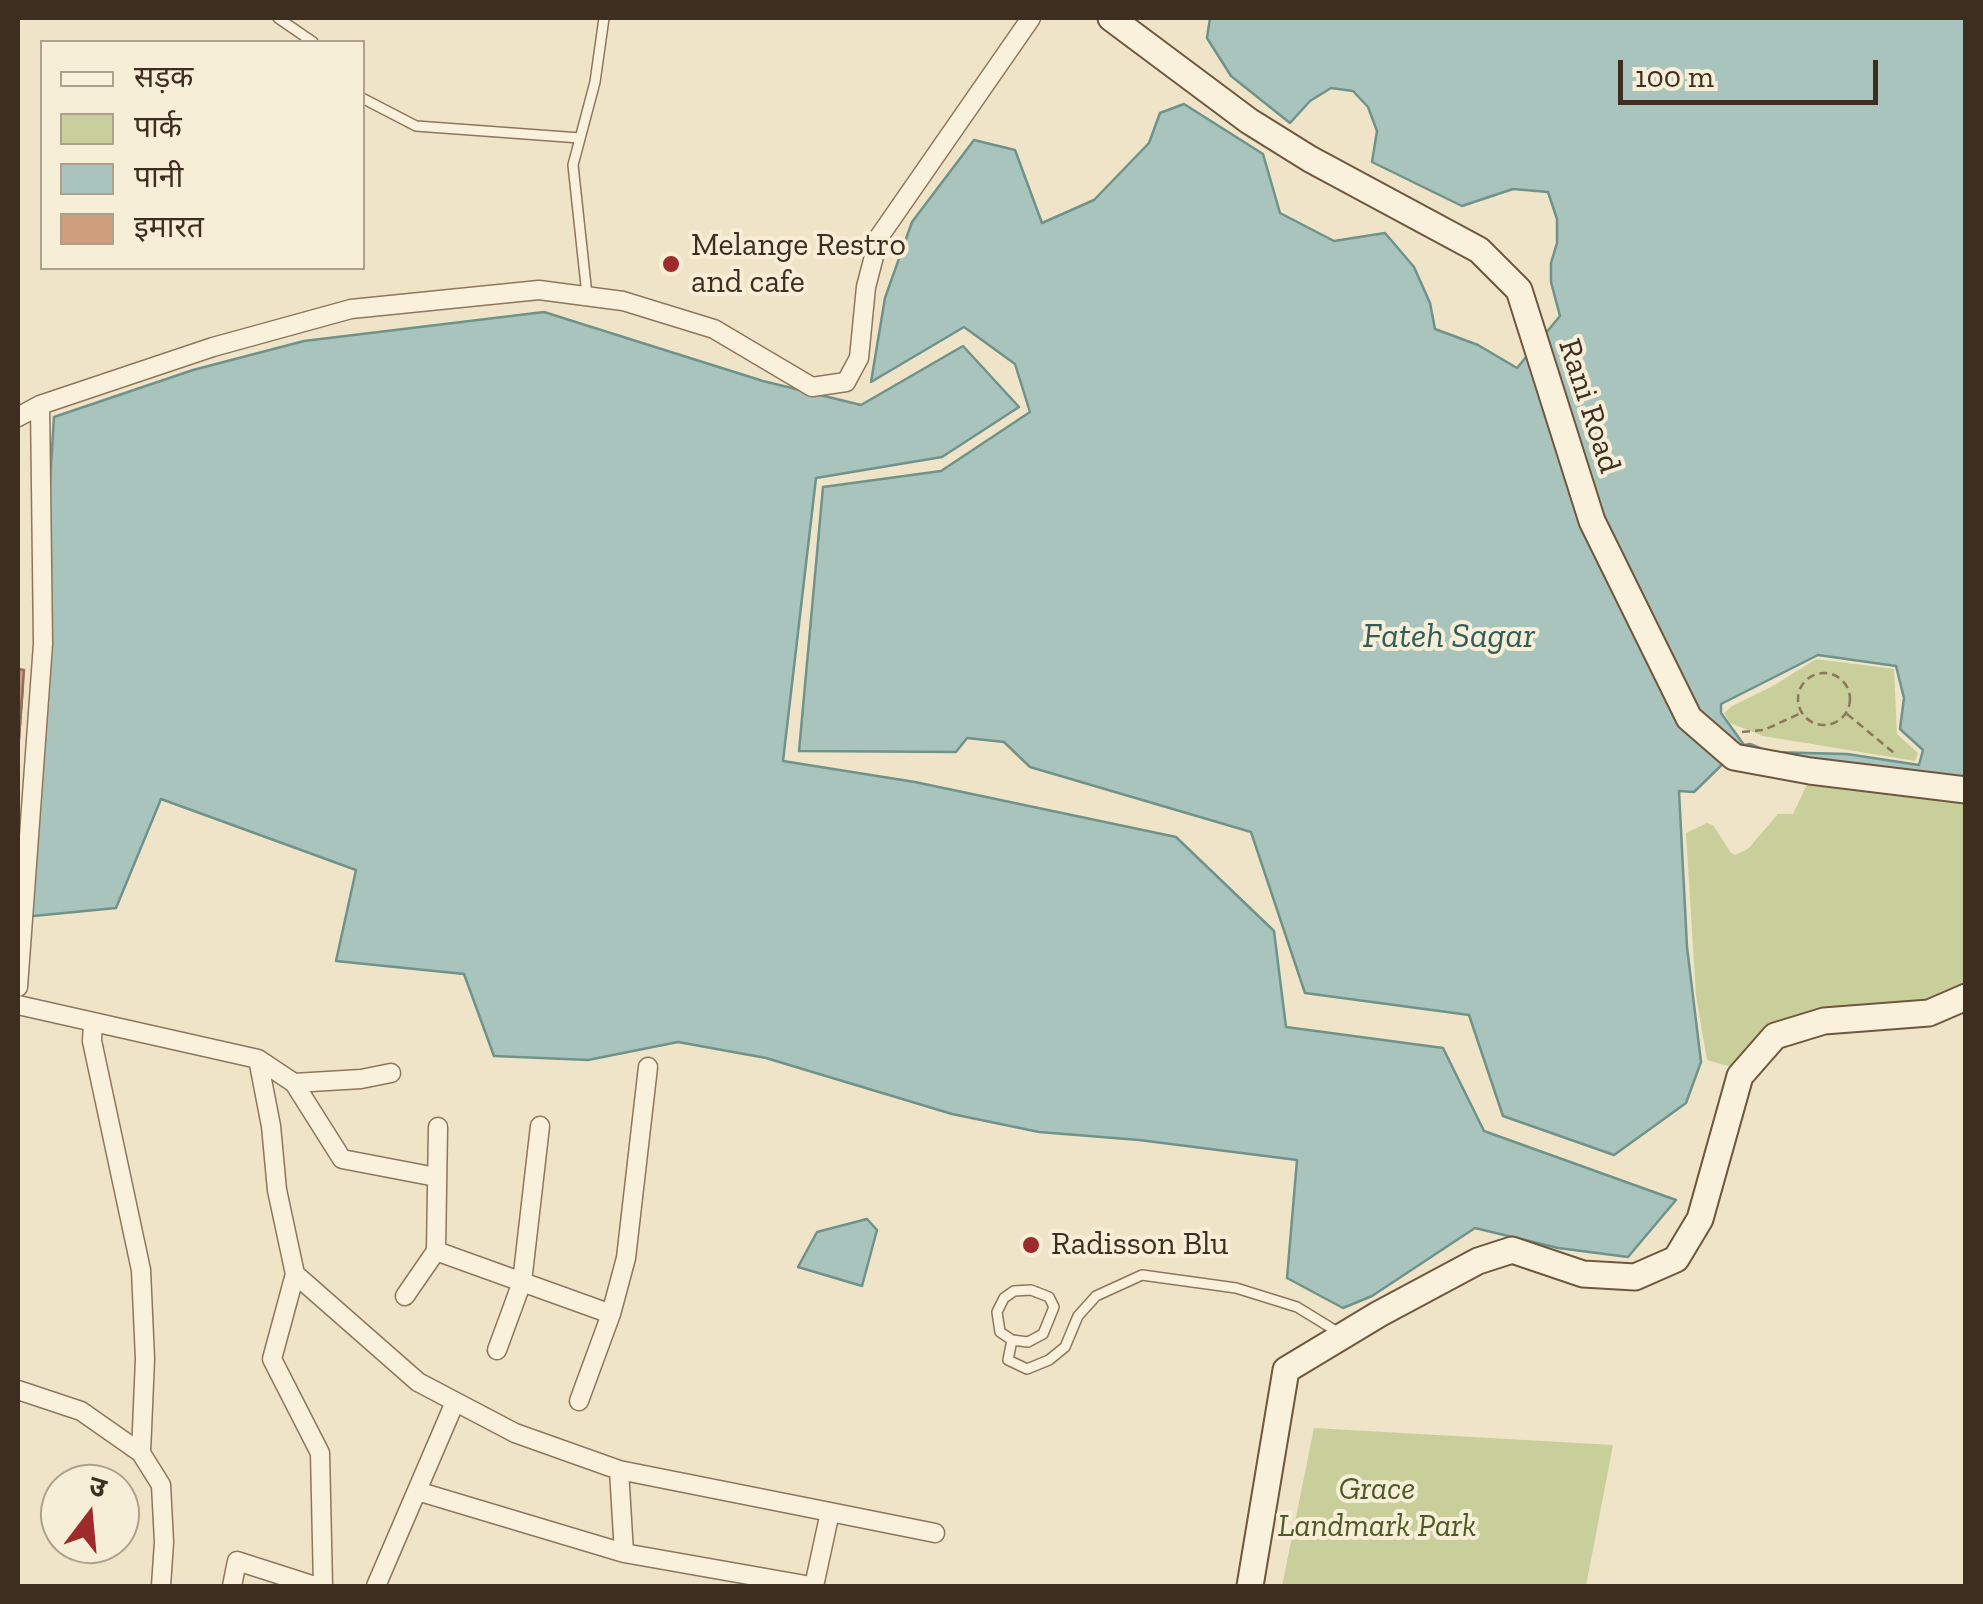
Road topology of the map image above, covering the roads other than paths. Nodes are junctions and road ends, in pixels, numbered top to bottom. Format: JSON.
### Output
{"nodes":[{"id":1,"x":278,"y":18,"type":"edge"},
{"id":2,"x":604,"y":18,"type":"edge"},
{"id":3,"x":1032,"y":18,"type":"edge"},
{"id":4,"x":1112,"y":18,"type":"edge"},
{"id":5,"x":310,"y":40,"type":"edge"},
{"id":6,"x":365,"y":100,"type":"edge"},
{"id":7,"x":580,"y":138,"type":"junction"},
{"id":8,"x":587,"y":296,"type":"junction"},
{"id":9,"x":40,"y":405,"type":"junction"},
{"id":10,"x":18,"y":417,"type":"edge"},
{"id":11,"x":1966,"y":790,"type":"edge"},
{"id":12,"x":18,"y":987,"type":"edge"},
{"id":13,"x":1966,"y":997,"type":"edge"},
{"id":14,"x":18,"y":1005,"type":"edge"},
{"id":15,"x":93,"y":1023,"type":"junction"},
{"id":16,"x":258,"y":1059,"type":"junction"},
{"id":17,"x":648,"y":1067,"type":"dead end"},
{"id":18,"x":391,"y":1073,"type":"dead end"},
{"id":19,"x":294,"y":1083,"type":"junction"},
{"id":20,"x":540,"y":1126,"type":"dead end"},
{"id":21,"x":438,"y":1127,"type":"dead end"},
{"id":22,"x":436,"y":1177,"type":"junction"},
{"id":23,"x":436,"y":1251,"type":"junction"},
{"id":24,"x":294,"y":1274,"type":"junction"},
{"id":25,"x":522,"y":1282,"type":"junction"},
{"id":26,"x":405,"y":1296,"type":"dead end"},
{"id":27,"x":612,"y":1314,"type":"junction"},
{"id":28,"x":1344,"y":1336,"type":"junction"},
{"id":29,"x":1012,"y":1340,"type":"junction"},
{"id":30,"x":497,"y":1350,"type":"dead end"},
{"id":31,"x":18,"y":1390,"type":"edge"},
{"id":32,"x":579,"y":1401,"type":"dead end"},
{"id":33,"x":455,"y":1402,"type":"junction"},
{"id":34,"x":141,"y":1452,"type":"junction"},
{"id":35,"x":619,"y":1470,"type":"junction"},
{"id":36,"x":416,"y":1491,"type":"junction"},
{"id":37,"x":830,"y":1512,"type":"junction"},
{"id":38,"x":936,"y":1533,"type":"dead end"},
{"id":39,"x":624,"y":1553,"type":"junction"},
{"id":40,"x":161,"y":1586,"type":"edge"},
{"id":41,"x":232,"y":1586,"type":"edge"},
{"id":42,"x":314,"y":1586,"type":"edge"},
{"id":43,"x":323,"y":1586,"type":"edge"},
{"id":44,"x":376,"y":1586,"type":"edge"},
{"id":45,"x":813,"y":1586,"type":"edge"},
{"id":46,"x":1250,"y":1586,"type":"edge"}],
"edges":[{"from":1,"to":5,"type":"lane"},
{"from":2,"to":7,"type":"lane"},
{"from":3,"to":8,"type":"street"},
{"from":4,"to":11,"type":"street","name":"Rani Road"},
{"from":6,"to":7,"type":"lane"},
{"from":7,"to":8,"type":"lane"},
{"from":8,"to":9,"type":"street"},
{"from":9,"to":10,"type":"street"},
{"from":9,"to":12,"type":"street"},
{"from":13,"to":28,"type":"street"},
{"from":14,"to":15,"type":"street"},
{"from":15,"to":16,"type":"street"},
{"from":15,"to":34,"type":"street"},
{"from":16,"to":19,"type":"street"},
{"from":16,"to":24,"type":"street"},
{"from":17,"to":27,"type":"street"},
{"from":18,"to":19,"type":"street"},
{"from":19,"to":22,"type":"street"},
{"from":20,"to":25,"type":"street"},
{"from":21,"to":22,"type":"street"},
{"from":22,"to":23,"type":"street"},
{"from":23,"to":25,"type":"street"},
{"from":23,"to":26,"type":"street"},
{"from":24,"to":33,"type":"street"},
{"from":24,"to":43,"type":"street"},
{"from":25,"to":27,"type":"street"},
{"from":25,"to":30,"type":"street"},
{"from":27,"to":32,"type":"street"},
{"from":28,"to":29,"type":"lane"},
{"from":28,"to":46,"type":"street"},
{"from":29,"to":29,"type":"lane"},
{"from":31,"to":34,"type":"street"},
{"from":33,"to":35,"type":"street"},
{"from":33,"to":36,"type":"street"},
{"from":34,"to":40,"type":"street"},
{"from":35,"to":37,"type":"street"},
{"from":35,"to":39,"type":"street"},
{"from":36,"to":39,"type":"street"},
{"from":36,"to":44,"type":"street"},
{"from":37,"to":38,"type":"street"},
{"from":37,"to":45,"type":"street"},
{"from":39,"to":45,"type":"street"},
{"from":41,"to":42,"type":"street"}]}
